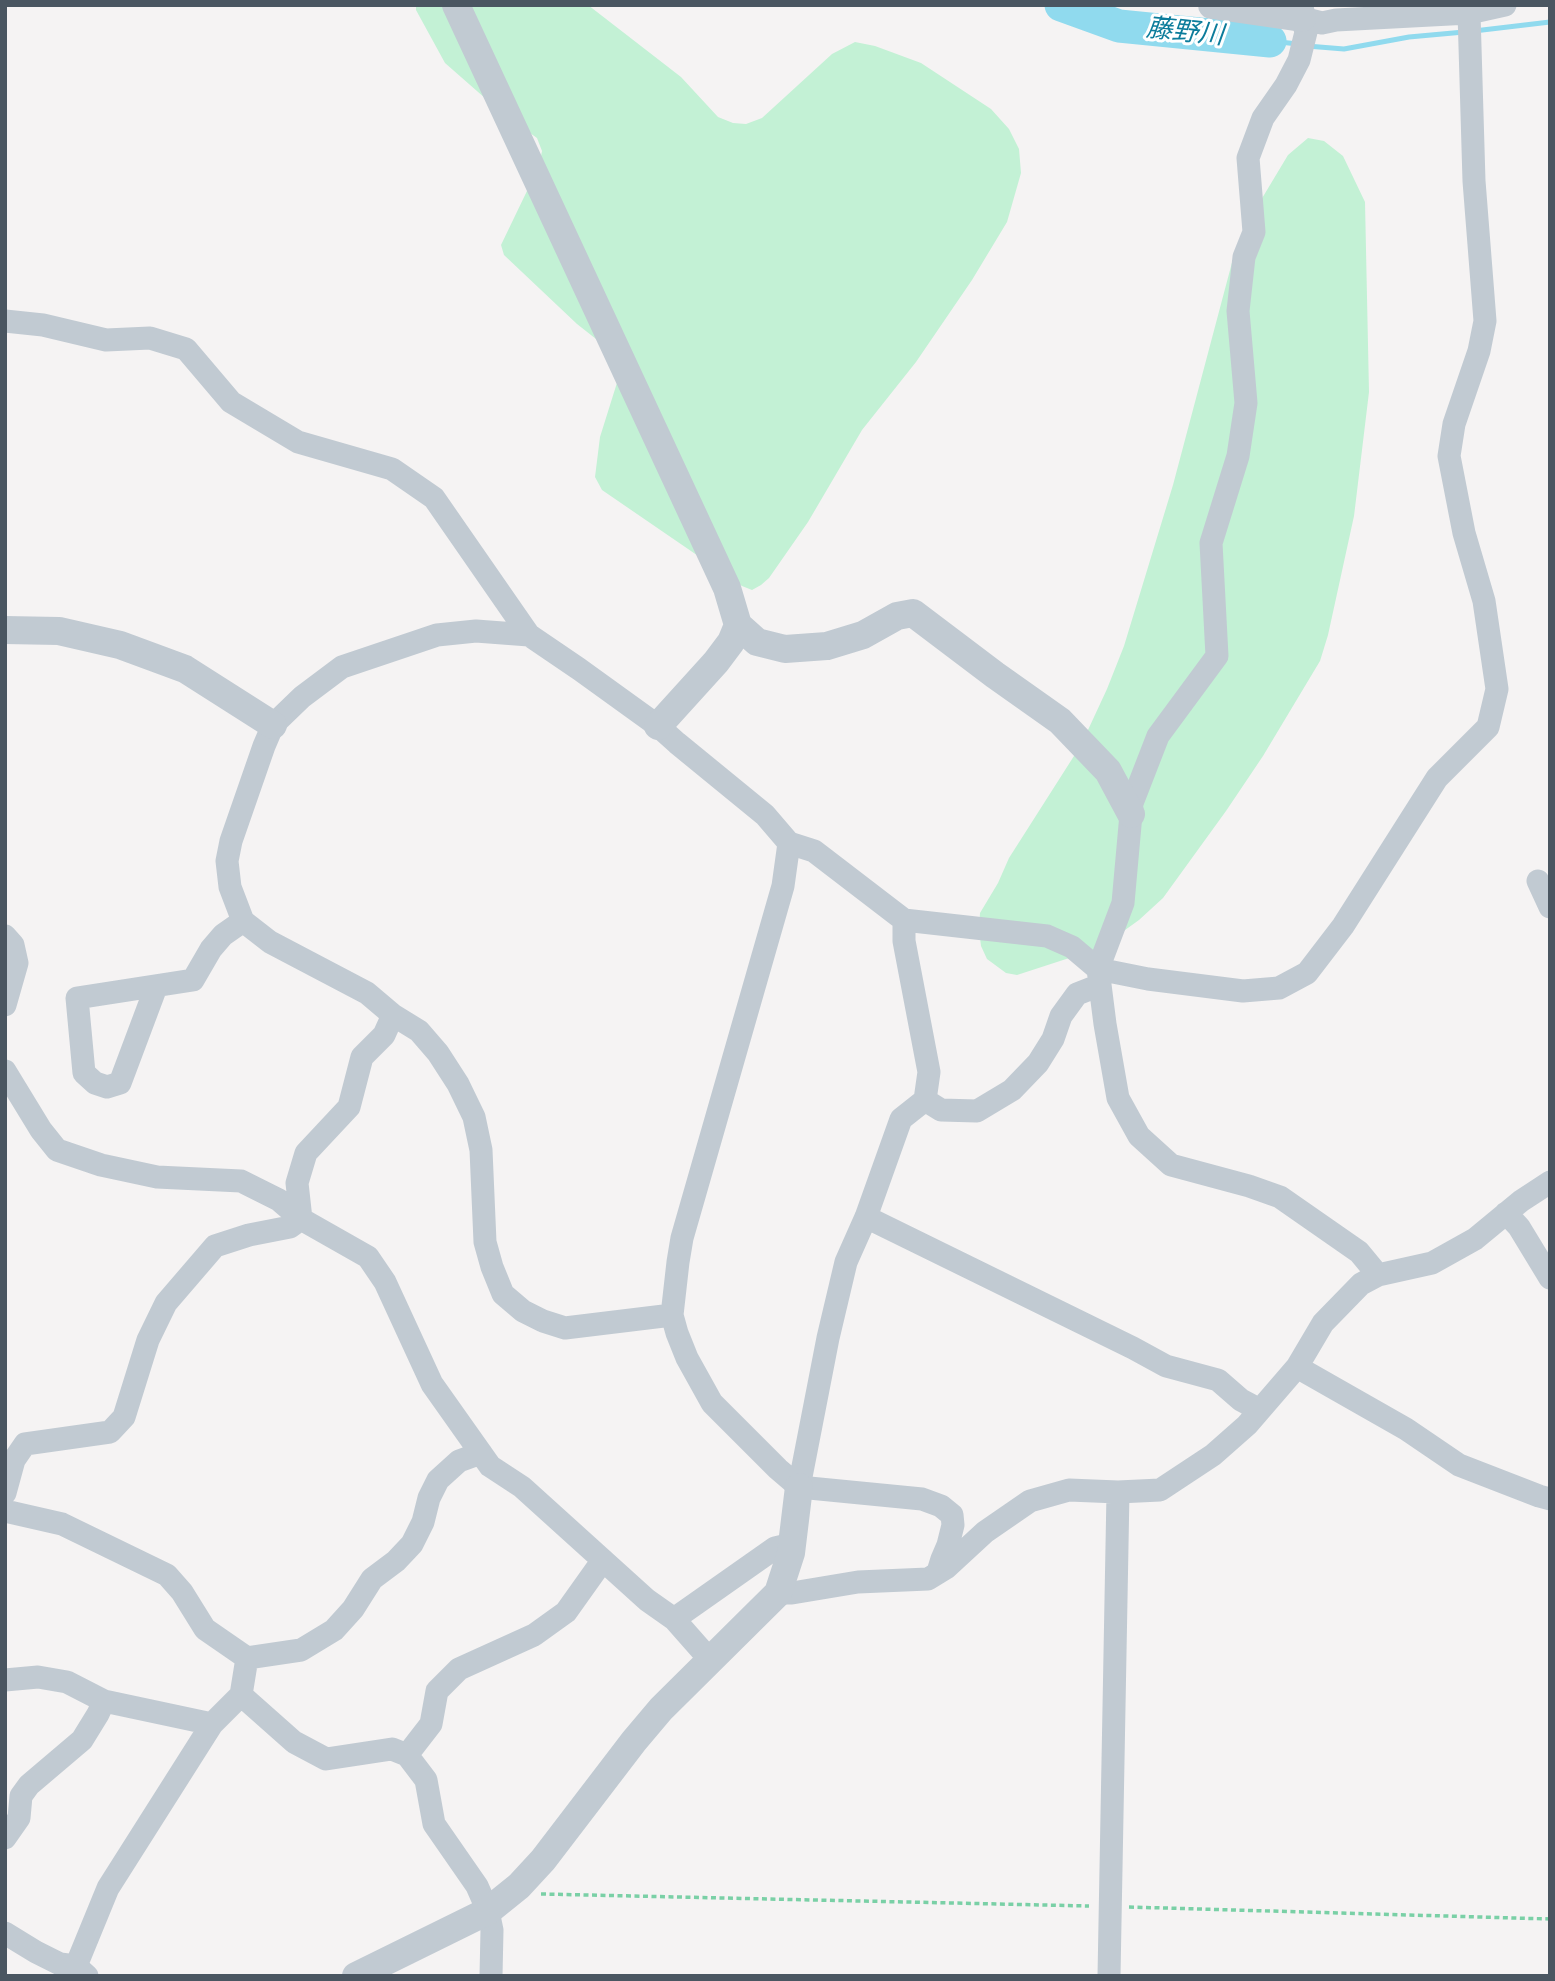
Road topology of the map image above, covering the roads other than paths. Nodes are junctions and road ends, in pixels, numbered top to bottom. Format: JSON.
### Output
{"nodes":[{"id":1,"x":456,"y":5,"type":"edge"},
{"id":2,"x":1212,"y":5,"type":"edge"},
{"id":3,"x":1505,"y":5,"type":"edge"},
{"id":4,"x":1301,"y":11,"type":"edge"},
{"id":5,"x":1469,"y":13,"type":"junction"},
{"id":6,"x":5,"y":321,"type":"edge"},
{"id":7,"x":738,"y":625,"type":"junction"},
{"id":8,"x":5,"y":630,"type":"edge"},
{"id":9,"x":528,"y":635,"type":"junction"},
{"id":10,"x":273,"y":725,"type":"junction"},
{"id":11,"x":658,"y":726,"type":"junction"},
{"id":12,"x":1131,"y":814,"type":"junction"},
{"id":13,"x":789,"y":843,"type":"junction"},
{"id":14,"x":1538,"y":881,"type":"dead end"},
{"id":15,"x":1550,"y":907,"type":"edge"},
{"id":16,"x":904,"y":920,"type":"junction"},
{"id":17,"x":243,"y":921,"type":"junction"},
{"id":18,"x":5,"y":936,"type":"edge"},
{"id":19,"x":1099,"y":977,"type":"junction"},
{"id":20,"x":156,"y":987,"type":"junction"},
{"id":21,"x":5,"y":1005,"type":"edge"},
{"id":22,"x":393,"y":1015,"type":"junction"},
{"id":23,"x":5,"y":1071,"type":"edge"},
{"id":24,"x":925,"y":1100,"type":"junction"},
{"id":25,"x":1550,"y":1182,"type":"edge"},
{"id":26,"x":1506,"y":1213,"type":"junction"},
{"id":27,"x":866,"y":1217,"type":"junction"},
{"id":28,"x":301,"y":1219,"type":"junction"},
{"id":29,"x":1378,"y":1275,"type":"junction"},
{"id":30,"x":1550,"y":1278,"type":"edge"},
{"id":31,"x":672,"y":1315,"type":"junction"},
{"id":32,"x":1297,"y":1367,"type":"junction"},
{"id":33,"x":1260,"y":1410,"type":"junction"},
{"id":34,"x":481,"y":1453,"type":"junction"},
{"id":35,"x":799,"y":1487,"type":"junction"},
{"id":36,"x":1118,"y":1492,"type":"junction"},
{"id":37,"x":5,"y":1493,"type":"edge"},
{"id":38,"x":1550,"y":1499,"type":"edge"},
{"id":39,"x":5,"y":1511,"type":"edge"},
{"id":40,"x":792,"y":1544,"type":"junction"},
{"id":41,"x":603,"y":1560,"type":"junction"},
{"id":42,"x":938,"y":1572,"type":"junction"},
{"id":43,"x":778,"y":1593,"type":"junction"},
{"id":44,"x":674,"y":1619,"type":"junction"},
{"id":45,"x":247,"y":1658,"type":"junction"},
{"id":46,"x":711,"y":1661,"type":"junction"},
{"id":47,"x":5,"y":1680,"type":"edge"},
{"id":48,"x":241,"y":1695,"type":"junction"},
{"id":49,"x":104,"y":1701,"type":"junction"},
{"id":50,"x":212,"y":1724,"type":"junction"},
{"id":51,"x":407,"y":1755,"type":"junction"},
{"id":52,"x":5,"y":1838,"type":"edge"},
{"id":53,"x":488,"y":1911,"type":"junction"},
{"id":54,"x":5,"y":1933,"type":"edge"},
{"id":55,"x":82,"y":1971,"type":"edge"},
{"id":56,"x":356,"y":1976,"type":"edge"},
{"id":57,"x":491,"y":1976,"type":"edge"},
{"id":58,"x":1109,"y":1976,"type":"edge"}],
"edges":[{"from":1,"to":7,"type":"street"},
{"from":2,"to":4,"type":"street"},
{"from":3,"to":5,"type":"street"},
{"from":4,"to":5,"type":"street"},
{"from":4,"to":12,"type":"street"},
{"from":5,"to":19,"type":"street"},
{"from":6,"to":9,"type":"street"},
{"from":7,"to":11,"type":"street"},
{"from":7,"to":12,"type":"street"},
{"from":8,"to":10,"type":"street"},
{"from":9,"to":10,"type":"street"},
{"from":9,"to":11,"type":"street"},
{"from":10,"to":17,"type":"street"},
{"from":11,"to":13,"type":"street"},
{"from":12,"to":19,"type":"street"},
{"from":13,"to":16,"type":"street"},
{"from":13,"to":31,"type":"street"},
{"from":14,"to":15,"type":"street"},
{"from":16,"to":19,"type":"street"},
{"from":16,"to":24,"type":"street"},
{"from":17,"to":20,"type":"street"},
{"from":17,"to":22,"type":"street"},
{"from":18,"to":21,"type":"street"},
{"from":19,"to":24,"type":"street"},
{"from":19,"to":29,"type":"street"},
{"from":20,"to":20,"type":"street"},
{"from":22,"to":28,"type":"street"},
{"from":22,"to":31,"type":"street"},
{"from":23,"to":28,"type":"street"},
{"from":24,"to":27,"type":"street"},
{"from":25,"to":26,"type":"street"},
{"from":26,"to":29,"type":"street"},
{"from":26,"to":30,"type":"street"},
{"from":27,"to":33,"type":"street"},
{"from":27,"to":35,"type":"street"},
{"from":28,"to":34,"type":"street"},
{"from":28,"to":37,"type":"street"},
{"from":29,"to":32,"type":"street"},
{"from":31,"to":35,"type":"street"},
{"from":32,"to":33,"type":"street"},
{"from":32,"to":38,"type":"street"},
{"from":33,"to":36,"type":"street"},
{"from":34,"to":41,"type":"street"},
{"from":34,"to":45,"type":"street"},
{"from":35,"to":40,"type":"street"},
{"from":35,"to":42,"type":"street"},
{"from":36,"to":42,"type":"street"},
{"from":36,"to":58,"type":"street"},
{"from":39,"to":45,"type":"street"},
{"from":40,"to":43,"type":"street"},
{"from":40,"to":44,"type":"street"},
{"from":41,"to":44,"type":"street"},
{"from":41,"to":51,"type":"street"},
{"from":42,"to":43,"type":"street"},
{"from":43,"to":46,"type":"street"},
{"from":44,"to":46,"type":"street"},
{"from":45,"to":48,"type":"street"},
{"from":46,"to":53,"type":"street"},
{"from":47,"to":49,"type":"street"},
{"from":48,"to":50,"type":"street"},
{"from":48,"to":51,"type":"street"},
{"from":49,"to":50,"type":"street"},
{"from":49,"to":52,"type":"street"},
{"from":50,"to":55,"type":"street"},
{"from":51,"to":53,"type":"street"},
{"from":53,"to":56,"type":"street"},
{"from":53,"to":57,"type":"street"},
{"from":54,"to":55,"type":"street"}]}
